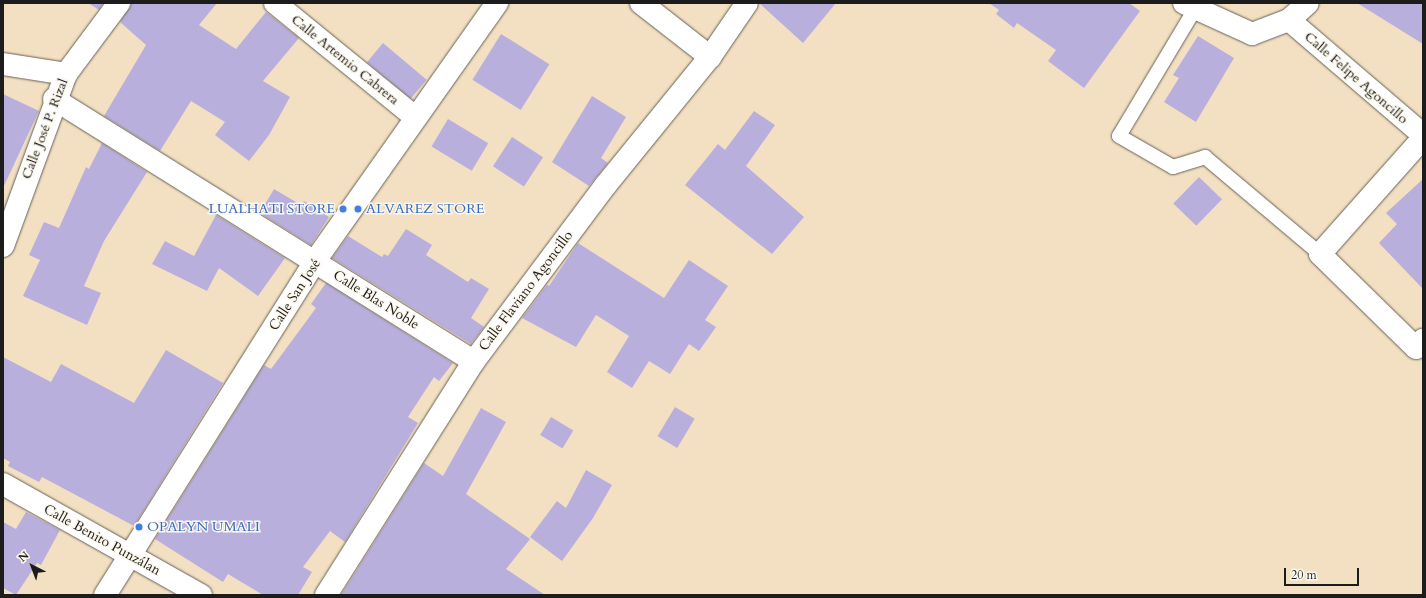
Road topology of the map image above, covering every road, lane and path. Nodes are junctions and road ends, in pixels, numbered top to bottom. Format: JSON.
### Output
{"nodes":[{"id":1,"x":119,"y":3,"type":"edge"},
{"id":2,"x":275,"y":3,"type":"edge"},
{"id":3,"x":497,"y":3,"type":"edge"},
{"id":4,"x":641,"y":3,"type":"edge"},
{"id":5,"x":747,"y":3,"type":"edge"},
{"id":6,"x":1308,"y":3,"type":"edge"},
{"id":7,"x":1189,"y":6,"type":"edge"},
{"id":8,"x":1289,"y":20,"type":"junction"},
{"id":9,"x":710,"y":57,"type":"junction"},
{"id":10,"x":3,"y":64,"type":"edge"},
{"id":11,"x":66,"y":74,"type":"junction"},
{"id":12,"x":54,"y":99,"type":"junction"},
{"id":13,"x":415,"y":117,"type":"junction"},
{"id":14,"x":1423,"y":135,"type":"edge"},
{"id":15,"x":1423,"y":138,"type":"edge"},
{"id":16,"x":3,"y":246,"type":"edge"},
{"id":17,"x":1320,"y":254,"type":"junction"},
{"id":18,"x":315,"y":262,"type":"junction"},
{"id":19,"x":1423,"y":340,"type":"edge"},
{"id":20,"x":474,"y":361,"type":"junction"},
{"id":21,"x":3,"y":484,"type":"edge"},
{"id":22,"x":129,"y":556,"type":"junction"},
{"id":23,"x":105,"y":595,"type":"edge"},
{"id":24,"x":201,"y":595,"type":"edge"},
{"id":25,"x":326,"y":595,"type":"edge"}],
"edges":[{"from":1,"to":11,"type":"street","name":"Calle José P. Rizal"},
{"from":2,"to":13,"type":"street","name":"Calle Artemio Cabrera"},
{"from":3,"to":13,"type":"street","name":"Calle San José"},
{"from":4,"to":9,"type":"street"},
{"from":5,"to":9,"type":"street","name":"Calle Flaviano Agoncillo"},
{"from":6,"to":8,"type":"street"},
{"from":7,"to":8,"type":"street"},
{"from":7,"to":17,"type":"lane"},
{"from":8,"to":14,"type":"street","name":"Calle Felipe Agoncillo"},
{"from":9,"to":20,"type":"street","name":"Calle Flaviano Agoncillo"},
{"from":10,"to":11,"type":"street"},
{"from":11,"to":12,"type":"street","name":"Calle José P. Rizal"},
{"from":12,"to":16,"type":"street","name":"Calle José P. Rizal"},
{"from":12,"to":18,"type":"street","name":"Calle Blas Noble"},
{"from":13,"to":18,"type":"street","name":"Calle San José"},
{"from":15,"to":17,"type":"street"},
{"from":17,"to":19,"type":"street"},
{"from":18,"to":20,"type":"street","name":"Calle Blas Noble"},
{"from":18,"to":22,"type":"street","name":"Calle San José"},
{"from":20,"to":25,"type":"street","name":"Calle Flaviano Agoncillo"},
{"from":21,"to":22,"type":"street","name":"Calle Benito Punzálan"},
{"from":22,"to":23,"type":"street","name":"Calle San José"},
{"from":22,"to":24,"type":"street","name":"Calle Benito Punzálan"}]}
